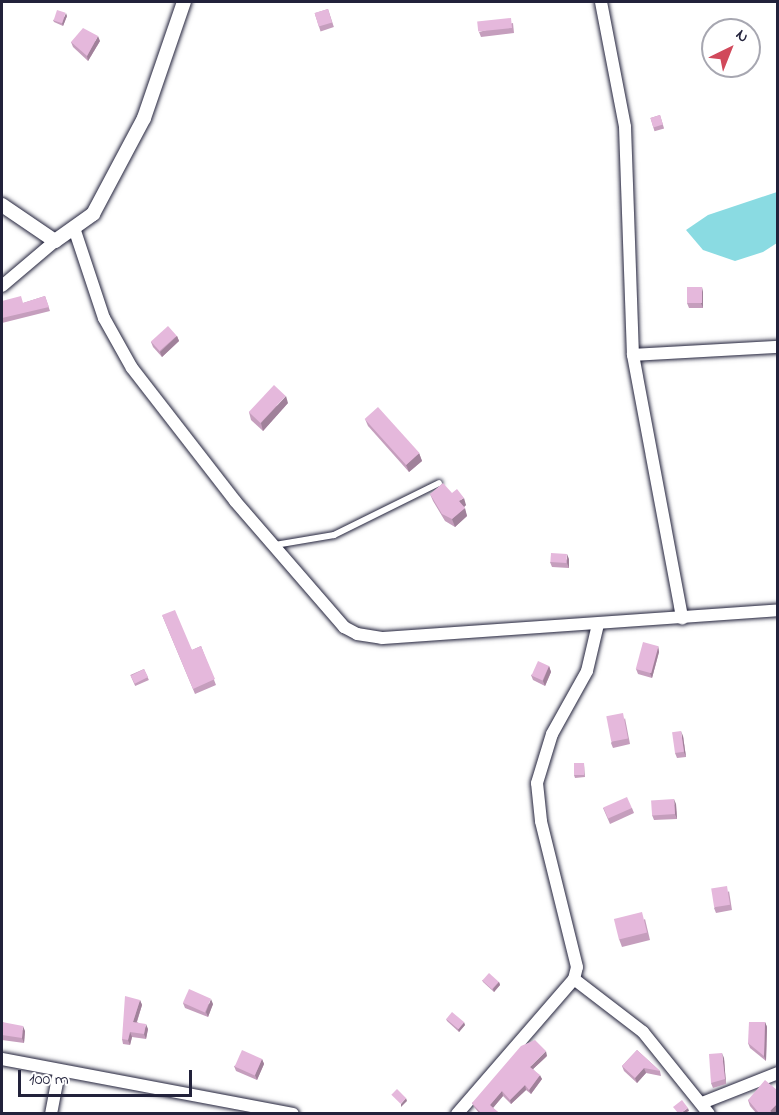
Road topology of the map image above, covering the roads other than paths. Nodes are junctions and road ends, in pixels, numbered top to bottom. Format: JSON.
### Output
{"nodes":[{"id":1,"x":184,"y":2,"type":"edge"},
{"id":2,"x":601,"y":2,"type":"edge"},
{"id":3,"x":2,"y":205,"type":"edge"},
{"id":4,"x":75,"y":231,"type":"junction"},
{"id":5,"x":55,"y":241,"type":"junction"},
{"id":6,"x":2,"y":286,"type":"edge"},
{"id":7,"x":777,"y":347,"type":"edge"},
{"id":8,"x":633,"y":355,"type":"junction"},
{"id":9,"x":439,"y":483,"type":"edge"},
{"id":10,"x":274,"y":545,"type":"junction"},
{"id":11,"x":777,"y":610,"type":"edge"},
{"id":12,"x":682,"y":618,"type":"junction"},
{"id":13,"x":598,"y":624,"type":"junction"},
{"id":14,"x":574,"y":979,"type":"junction"},
{"id":15,"x":2,"y":1059,"type":"edge"},
{"id":16,"x":59,"y":1072,"type":"junction"},
{"id":17,"x":777,"y":1073,"type":"edge"},
{"id":18,"x":706,"y":1108,"type":"edge"},
{"id":19,"x":51,"y":1113,"type":"edge"},
{"id":20,"x":293,"y":1113,"type":"edge"},
{"id":21,"x":457,"y":1113,"type":"edge"}],
"edges":[{"from":1,"to":4,"type":"street"},
{"from":2,"to":8,"type":"street"},
{"from":3,"to":5,"type":"street"},
{"from":4,"to":5,"type":"street"},
{"from":4,"to":10,"type":"street"},
{"from":5,"to":6,"type":"street"},
{"from":7,"to":8,"type":"street"},
{"from":8,"to":12,"type":"street"},
{"from":9,"to":10,"type":"lane"},
{"from":10,"to":13,"type":"street"},
{"from":11,"to":12,"type":"street"},
{"from":12,"to":13,"type":"street"},
{"from":13,"to":14,"type":"street"},
{"from":14,"to":18,"type":"street"},
{"from":14,"to":21,"type":"street"},
{"from":15,"to":16,"type":"street"},
{"from":16,"to":19,"type":"street"},
{"from":16,"to":20,"type":"street"},
{"from":17,"to":18,"type":"street"}]}
